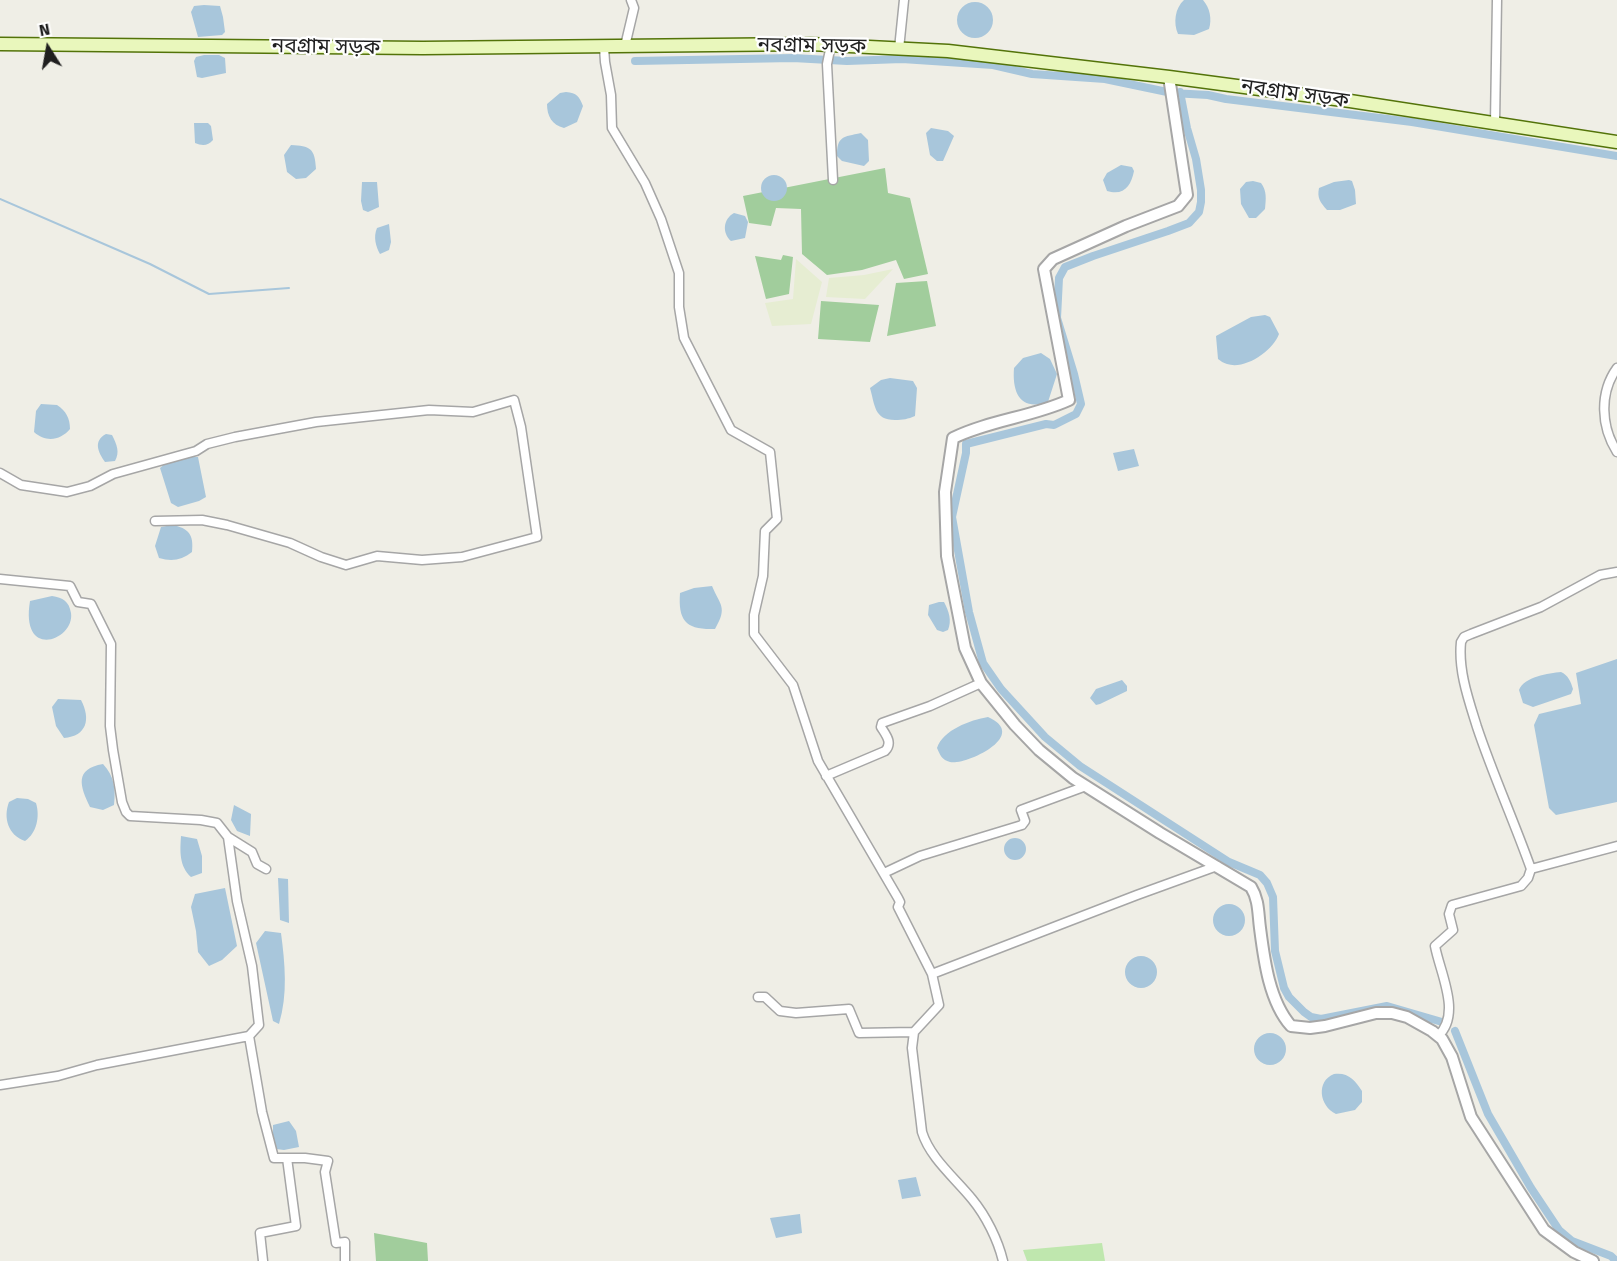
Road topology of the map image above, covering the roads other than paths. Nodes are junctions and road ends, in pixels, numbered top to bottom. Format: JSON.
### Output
{"nodes":[{"id":1,"x":632,"y":0,"type":"edge"},
{"id":2,"x":904,"y":0,"type":"edge"},
{"id":3,"x":1497,"y":0,"type":"edge"},
{"id":4,"x":0,"y":44,"type":"edge"},
{"id":5,"x":625,"y":46,"type":"junction"},
{"id":6,"x":604,"y":47,"type":"junction"},
{"id":7,"x":830,"y":49,"type":"junction"},
{"id":8,"x":898,"y":49,"type":"junction"},
{"id":9,"x":1170,"y":80,"type":"junction"},
{"id":10,"x":1495,"y":123,"type":"junction"},
{"id":11,"x":1617,"y":142,"type":"edge"},
{"id":12,"x":833,"y":180,"type":"dead end"},
{"id":13,"x":1617,"y":368,"type":"edge"},
{"id":14,"x":1617,"y":452,"type":"edge"},
{"id":15,"x":0,"y":473,"type":"edge"},
{"id":16,"x":155,"y":521,"type":"dead end"},
{"id":17,"x":1617,"y":572,"type":"edge"},
{"id":18,"x":0,"y":579,"type":"edge"},
{"id":19,"x":981,"y":683,"type":"junction"},
{"id":20,"x":826,"y":776,"type":"junction"},
{"id":21,"x":1086,"y":786,"type":"junction"},
{"id":22,"x":228,"y":837,"type":"junction"},
{"id":23,"x":1617,"y":846,"type":"edge"},
{"id":24,"x":1217,"y":866,"type":"junction"},
{"id":25,"x":266,"y":869,"type":"dead end"},
{"id":26,"x":1531,"y":869,"type":"junction"},
{"id":27,"x":884,"y":873,"type":"junction"},
{"id":28,"x":932,"y":974,"type":"junction"},
{"id":29,"x":758,"y":997,"type":"dead end"},
{"id":30,"x":914,"y":1032,"type":"junction"},
{"id":31,"x":249,"y":1036,"type":"junction"},
{"id":32,"x":1438,"y":1036,"type":"junction"},
{"id":33,"x":0,"y":1085,"type":"edge"},
{"id":34,"x":287,"y":1158,"type":"junction"},
{"id":35,"x":263,"y":1261,"type":"edge"},
{"id":36,"x":345,"y":1261,"type":"edge"},
{"id":37,"x":1003,"y":1261,"type":"edge"},
{"id":38,"x":1593,"y":1261,"type":"edge"}],
"edges":[{"from":1,"to":5,"type":"street"},
{"from":2,"to":8,"type":"street"},
{"from":3,"to":10,"type":"street"},
{"from":4,"to":6,"type":"main road","name":"নবগ্রাম সড়ক"},
{"from":5,"to":6,"type":"main road","name":"নবগ্রাম সড়ক"},
{"from":5,"to":7,"type":"main road","name":"নবগ্রাম সড়ক"},
{"from":6,"to":20,"type":"street"},
{"from":7,"to":8,"type":"main road","name":"নবগ্রাম সড়ক"},
{"from":7,"to":12,"type":"street"},
{"from":8,"to":9,"type":"main road","name":"নবগ্রাম সড়ক"},
{"from":9,"to":10,"type":"main road","name":"নবগ্রাম সড়ক"},
{"from":9,"to":19,"type":"street"},
{"from":10,"to":11,"type":"main road","name":"নবগ্রাম সড়ক"},
{"from":13,"to":14,"type":"street"},
{"from":15,"to":16,"type":"street"},
{"from":17,"to":26,"type":"street"},
{"from":18,"to":22,"type":"street"},
{"from":19,"to":20,"type":"street"},
{"from":19,"to":21,"type":"street"},
{"from":20,"to":27,"type":"street"},
{"from":21,"to":24,"type":"street"},
{"from":21,"to":27,"type":"street"},
{"from":22,"to":25,"type":"street"},
{"from":22,"to":31,"type":"street"},
{"from":23,"to":26,"type":"street"},
{"from":24,"to":28,"type":"street"},
{"from":24,"to":32,"type":"street"},
{"from":26,"to":32,"type":"street"},
{"from":27,"to":28,"type":"street"},
{"from":28,"to":30,"type":"street"},
{"from":29,"to":30,"type":"street"},
{"from":30,"to":37,"type":"street"},
{"from":31,"to":33,"type":"street"},
{"from":31,"to":34,"type":"street"},
{"from":32,"to":38,"type":"street"},
{"from":34,"to":35,"type":"street"},
{"from":34,"to":36,"type":"street"}]}
